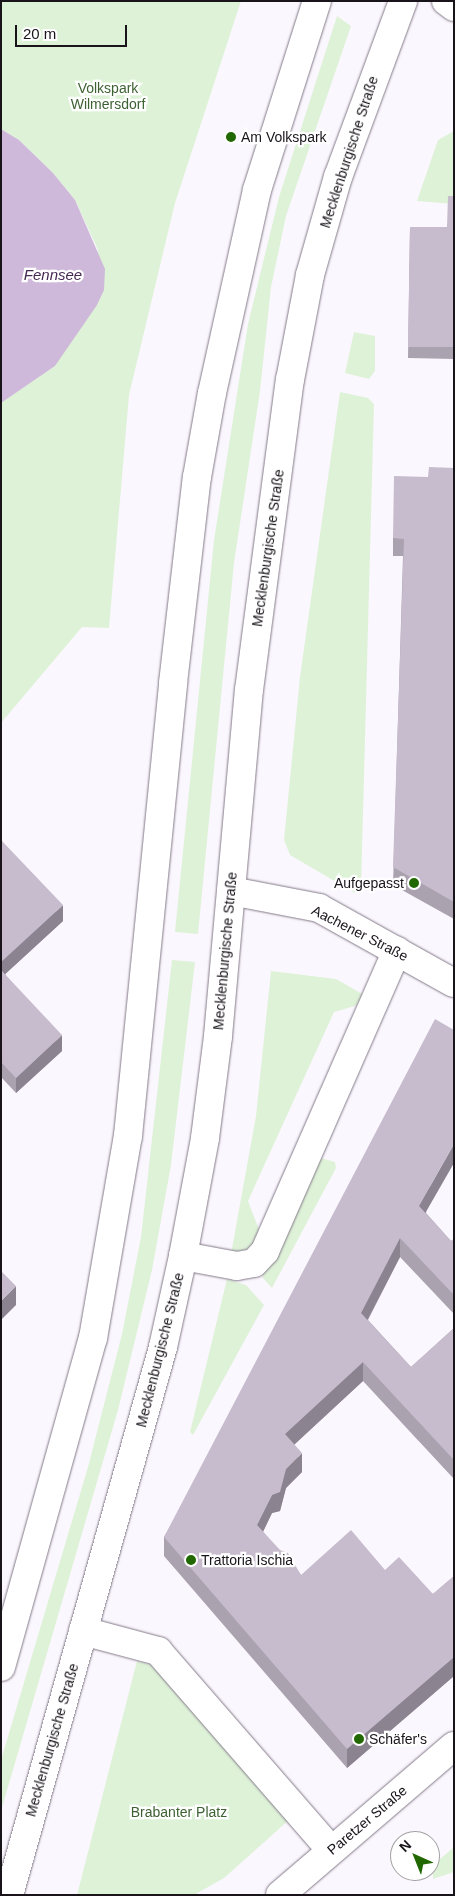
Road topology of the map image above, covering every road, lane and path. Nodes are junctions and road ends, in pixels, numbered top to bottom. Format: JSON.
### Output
{"nodes":[{"id":1,"x":317,"y":1,"type":"edge"},
{"id":2,"x":403,"y":1,"type":"edge"},
{"id":3,"x":446,"y":1,"type":"edge"},
{"id":4,"x":454,"y":7,"type":"edge"},
{"id":5,"x":231,"y":891,"type":"junction"},
{"id":6,"x":397,"y":951,"type":"junction"},
{"id":7,"x":454,"y":983,"type":"edge"},
{"id":8,"x":183,"y":1256,"type":"junction"},
{"id":9,"x":83,"y":1631,"type":"junction"},
{"id":10,"x":1,"y":1667,"type":"edge"},
{"id":11,"x":454,"y":1746,"type":"edge"},
{"id":12,"x":331,"y":1850,"type":"junction"},
{"id":13,"x":9,"y":1895,"type":"edge"},
{"id":14,"x":280,"y":1895,"type":"edge"}],
"edges":[{"from":1,"to":10,"type":"main road"},
{"from":2,"to":5,"type":"main road","name":"Mecklenburgische Straße"},
{"from":3,"to":4,"type":"main road"},
{"from":5,"to":6,"type":"main road","name":"Aachener Straße"},
{"from":5,"to":8,"type":"main road","name":"Mecklenburgische Straße"},
{"from":6,"to":7,"type":"main road","name":"Aachener Straße"},
{"from":6,"to":8,"type":"main road"},
{"from":8,"to":9,"type":"main road","name":"Mecklenburgische Straße"},
{"from":9,"to":12,"type":"main road"},
{"from":9,"to":13,"type":"main road","name":"Mecklenburgische Straße"},
{"from":11,"to":12,"type":"main road","name":"Paretzer Straße"},
{"from":12,"to":14,"type":"main road","name":"Paretzer Straße"}]}
